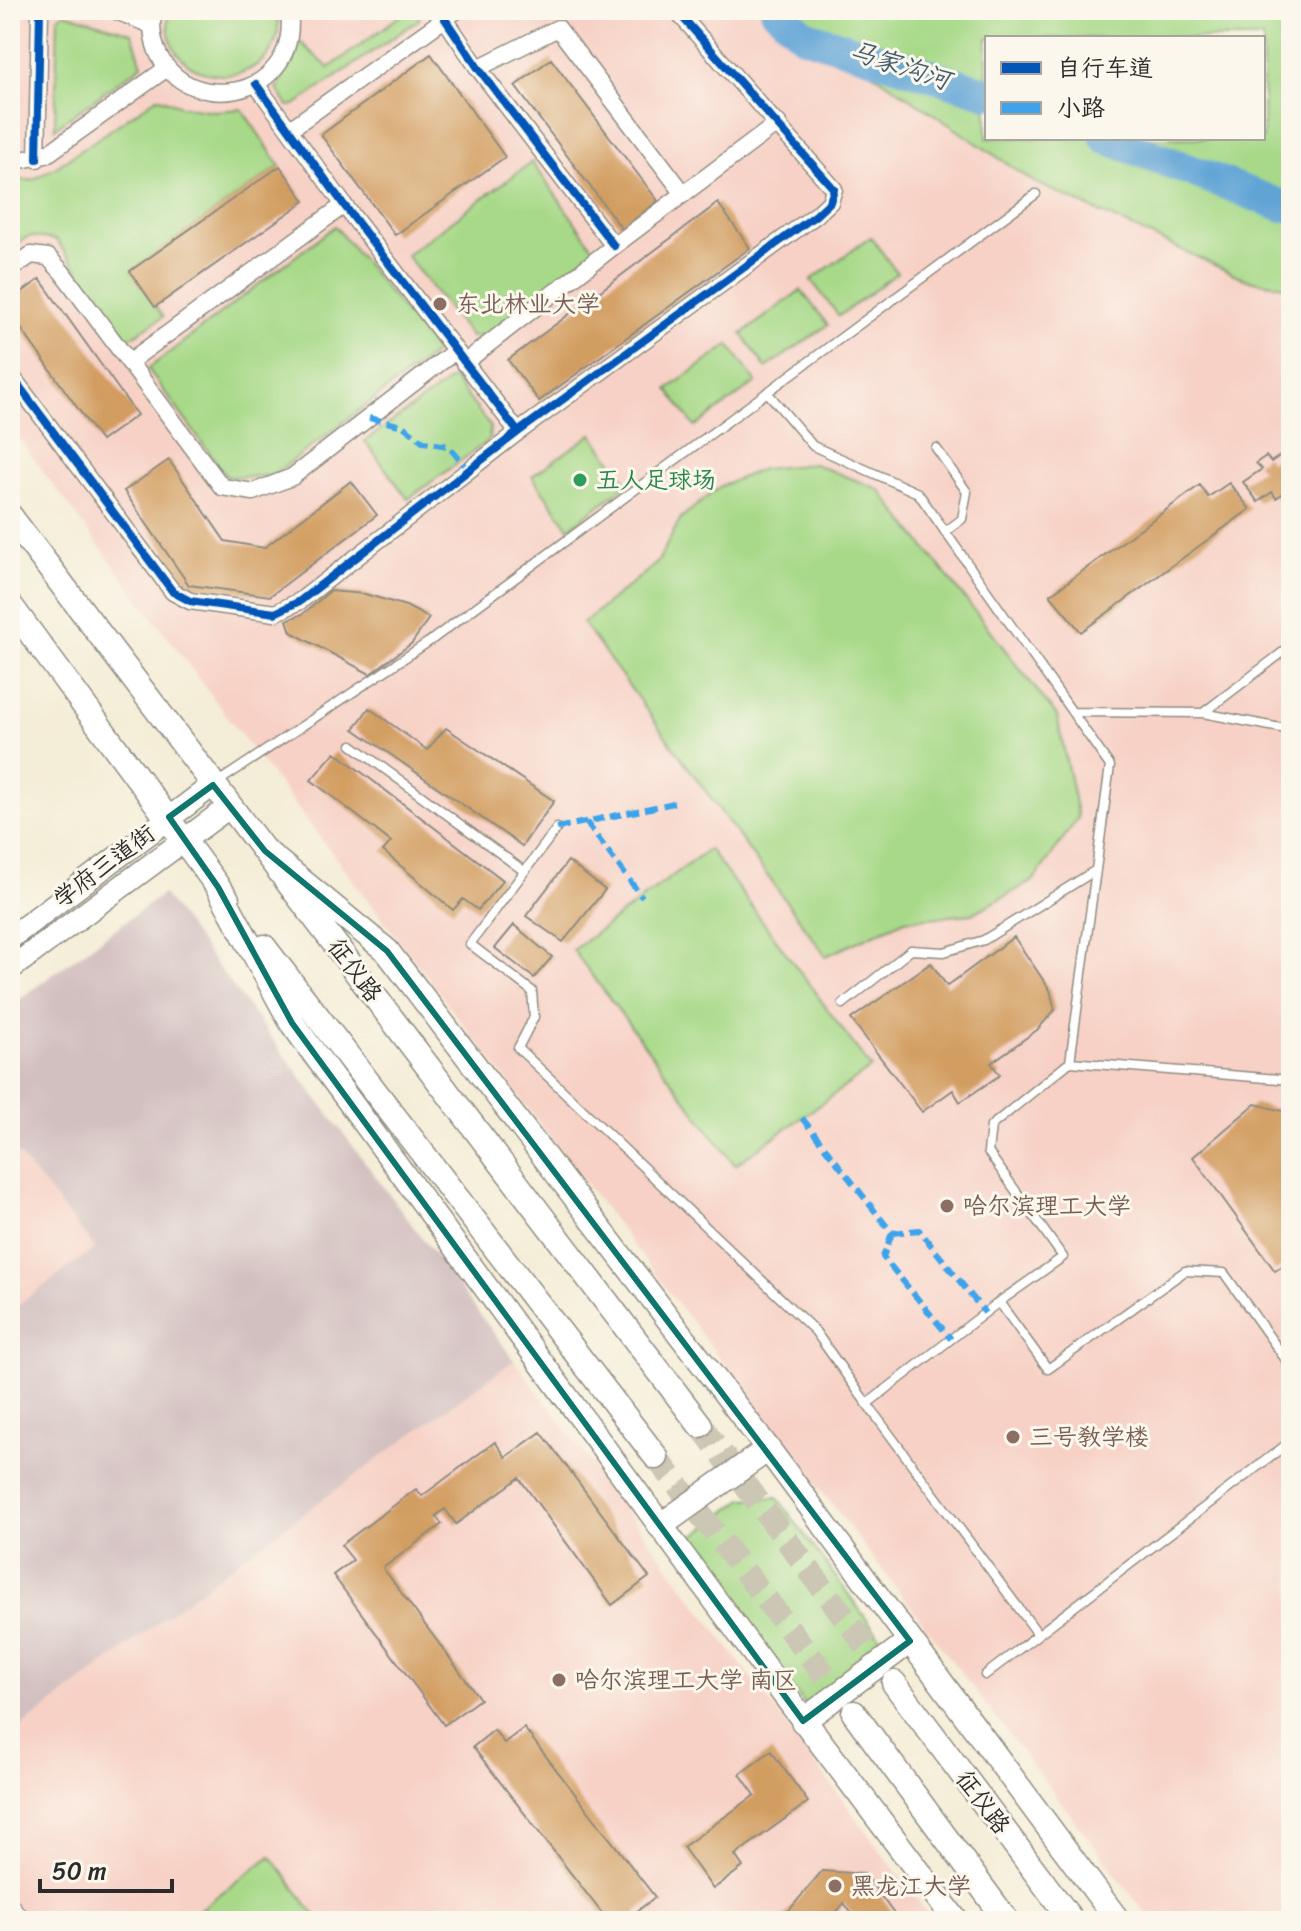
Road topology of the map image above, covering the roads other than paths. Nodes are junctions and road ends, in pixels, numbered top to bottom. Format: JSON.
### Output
{"nodes":[{"id":1,"x":40,"y":10,"type":"edge"},
{"id":2,"x":114,"y":10,"type":"edge"},
{"id":3,"x":289,"y":10,"type":"edge"},
{"id":4,"x":676,"y":10,"type":"edge"},
{"id":5,"x":451,"y":15,"type":"edge"},
{"id":6,"x":152,"y":18,"type":"edge"},
{"id":7,"x":167,"y":68,"type":"junction"},
{"id":8,"x":478,"y":68,"type":"junction"},
{"id":9,"x":256,"y":84,"type":"junction"},
{"id":10,"x":778,"y":123,"type":"junction"},
{"id":11,"x":290,"y":129,"type":"junction"},
{"id":12,"x":37,"y":159,"type":"junction"},
{"id":13,"x":10,"y":162,"type":"edge"},
{"id":14,"x":684,"y":194,"type":"junction"},
{"id":15,"x":1036,"y":194,"type":"dead end"},
{"id":16,"x":344,"y":205,"type":"junction"},
{"id":17,"x":614,"y":246,"type":"junction"},
{"id":18,"x":10,"y":270,"type":"edge"},
{"id":19,"x":459,"y":357,"type":"junction"},
{"id":20,"x":129,"y":362,"type":"junction"},
{"id":21,"x":10,"y":374,"type":"edge"},
{"id":22,"x":767,"y":392,"type":"junction"},
{"id":23,"x":518,"y":432,"type":"junction"},
{"id":24,"x":936,"y":448,"type":"dead end"},
{"id":25,"x":10,"y":516,"type":"edge"},
{"id":26,"x":945,"y":532,"type":"junction"},
{"id":27,"x":10,"y":605,"type":"edge"},
{"id":28,"x":1291,"y":646,"type":"edge"},
{"id":29,"x":1072,"y":712,"type":"junction"},
{"id":30,"x":1203,"y":713,"type":"junction"},
{"id":31,"x":1291,"y":730,"type":"edge"},
{"id":32,"x":352,"y":745,"type":"dead end"},
{"id":33,"x":213,"y":785,"type":"junction"},
{"id":34,"x":229,"y":807,"type":"junction"},
{"id":35,"x":169,"y":817,"type":"junction"},
{"id":36,"x":557,"y":828,"type":"dead end"},
{"id":37,"x":185,"y":838,"type":"junction"},
{"id":38,"x":265,"y":851,"type":"junction"},
{"id":39,"x":1096,"y":870,"type":"junction"},
{"id":40,"x":524,"y":871,"type":"junction"},
{"id":41,"x":218,"y":887,"type":"junction"},
{"id":42,"x":10,"y":938,"type":"edge"},
{"id":43,"x":10,"y":969,"type":"edge"},
{"id":44,"x":843,"y":1004,"type":"dead end"},
{"id":45,"x":1070,"y":1062,"type":"junction"},
{"id":46,"x":1291,"y":1080,"type":"edge"},
{"id":47,"x":999,"y":1302,"type":"junction"},
{"id":48,"x":1291,"y":1367,"type":"edge"},
{"id":49,"x":867,"y":1404,"type":"junction"},
{"id":50,"x":700,"y":1425,"type":"tunnel mouth"},
{"id":51,"x":1291,"y":1441,"type":"edge"},
{"id":52,"x":768,"y":1449,"type":"junction"},
{"id":53,"x":656,"y":1457,"type":"tunnel mouth"},
{"id":54,"x":660,"y":1526,"type":"junction"},
{"id":55,"x":1038,"y":1634,"type":"junction"},
{"id":56,"x":910,"y":1641,"type":"junction"},
{"id":57,"x":985,"y":1675,"type":"dead end"},
{"id":58,"x":894,"y":1683,"type":"tunnel mouth"},
{"id":59,"x":854,"y":1713,"type":"tunnel mouth"},
{"id":60,"x":803,"y":1721,"type":"junction"},
{"id":61,"x":10,"y":1898,"type":"edge"},
{"id":62,"x":27,"y":1921,"type":"edge"},
{"id":63,"x":956,"y":1921,"type":"edge"},
{"id":64,"x":1007,"y":1921,"type":"edge"},
{"id":65,"x":1072,"y":1921,"type":"edge"},
{"id":66,"x":1118,"y":1921,"type":"edge"}],
"edges":[{"from":1,"to":12,"type":"street"},
{"from":2,"to":6,"type":"street"},
{"from":3,"to":9,"type":"street"},
{"from":4,"to":10,"type":"street"},
{"from":5,"to":8,"type":"street"},
{"from":5,"to":11,"type":"street"},
{"from":6,"to":7,"type":"street"},
{"from":7,"to":9,"type":"street"},
{"from":7,"to":12,"type":"street"},
{"from":8,"to":14,"type":"street"},
{"from":8,"to":17,"type":"street"},
{"from":9,"to":11,"type":"street"},
{"from":10,"to":14,"type":"street"},
{"from":10,"to":23,"type":"street"},
{"from":11,"to":16,"type":"street"},
{"from":12,"to":13,"type":"street"},
{"from":14,"to":17,"type":"street"},
{"from":15,"to":22,"type":"lane"},
{"from":16,"to":19,"type":"street"},
{"from":16,"to":20,"type":"street"},
{"from":17,"to":19,"type":"street"},
{"from":18,"to":20,"type":"street"},
{"from":19,"to":20,"type":"street"},
{"from":19,"to":23,"type":"street"},
{"from":21,"to":23,"type":"street"},
{"from":22,"to":26,"type":"lane"},
{"from":22,"to":33,"type":"lane"},
{"from":24,"to":26,"type":"lane"},
{"from":25,"to":33,"type":"main road","name":"征仪路"},
{"from":26,"to":29,"type":"lane"},
{"from":27,"to":35,"type":"main road"},
{"from":28,"to":30,"type":"lane"},
{"from":29,"to":30,"type":"lane"},
{"from":29,"to":39,"type":"lane"},
{"from":30,"to":31,"type":"lane"},
{"from":32,"to":40,"type":"lane"},
{"from":33,"to":34,"type":"main road","name":"征仪路"},
{"from":33,"to":35,"type":"main road","name":"学府三道街"},
{"from":34,"to":37,"type":"main road","name":"学府三道街"},
{"from":34,"to":38,"type":"main road","name":"征仪路"},
{"from":35,"to":37,"type":"main road"},
{"from":35,"to":42,"type":"main road","name":"学府三道街"},
{"from":36,"to":40,"type":"lane"},
{"from":37,"to":41,"type":"main road"},
{"from":37,"to":43,"type":"main road","name":"学府三道街"},
{"from":38,"to":50,"type":"main road","name":"征仪路"},
{"from":38,"to":52,"type":"main road"},
{"from":39,"to":44,"type":"lane"},
{"from":39,"to":45,"type":"lane"},
{"from":40,"to":49,"type":"lane"},
{"from":41,"to":53,"type":"main road"},
{"from":41,"to":54,"type":"main road"},
{"from":45,"to":46,"type":"lane"},
{"from":45,"to":47,"type":"lane"},
{"from":47,"to":48,"type":"lane"},
{"from":47,"to":49,"type":"lane"},
{"from":49,"to":55,"type":"lane"},
{"from":51,"to":55,"type":"lane"},
{"from":52,"to":54,"type":"main road"},
{"from":52,"to":56,"type":"main road"},
{"from":54,"to":60,"type":"main road"},
{"from":55,"to":57,"type":"lane"},
{"from":56,"to":60,"type":"main road"},
{"from":56,"to":66,"type":"main road"},
{"from":58,"to":65,"type":"main road","name":"征仪路"},
{"from":59,"to":64,"type":"main road"},
{"from":60,"to":63,"type":"main road"},
{"from":61,"to":62,"type":"lane"}]}
